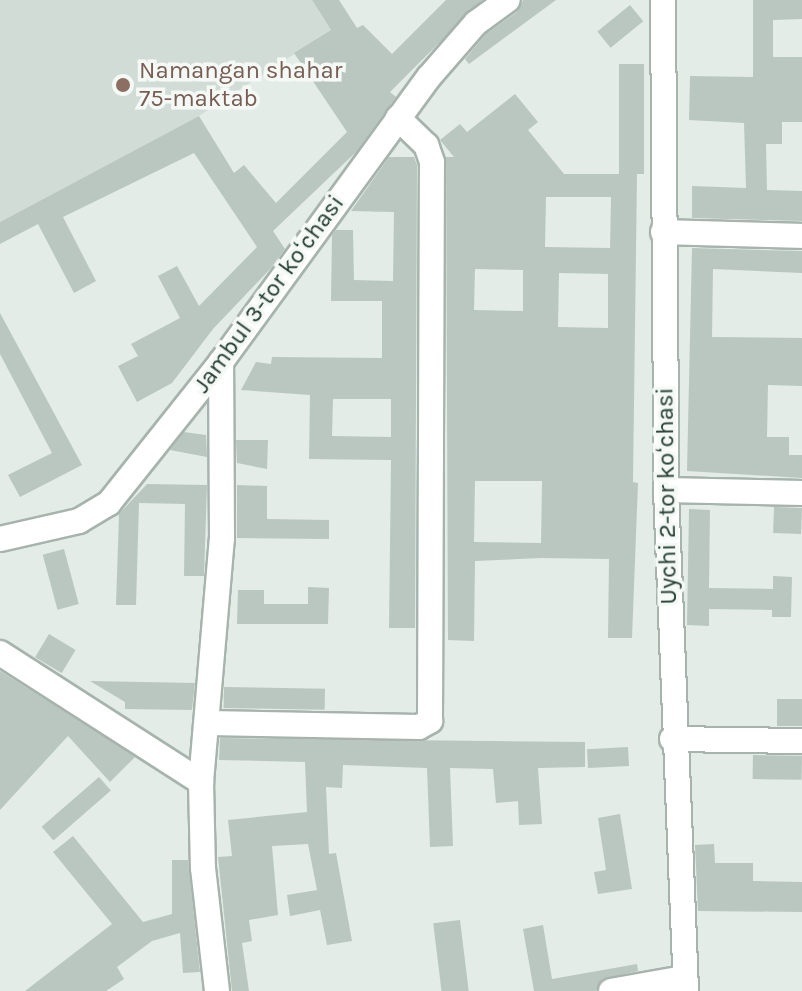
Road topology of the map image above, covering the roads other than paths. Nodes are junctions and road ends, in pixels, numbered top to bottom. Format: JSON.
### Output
{"nodes":[{"id":1,"x":508,"y":0,"type":"edge"},
{"id":2,"x":663,"y":0,"type":"edge"},
{"id":3,"x":398,"y":118,"type":"junction"},
{"id":4,"x":663,"y":232,"type":"junction"},
{"id":5,"x":802,"y":236,"type":"edge"},
{"id":6,"x":221,"y":362,"type":"junction"},
{"id":7,"x":666,"y":490,"type":"junction"},
{"id":8,"x":802,"y":493,"type":"edge"},
{"id":9,"x":0,"y":539,"type":"edge"},
{"id":10,"x":0,"y":653,"type":"edge"},
{"id":11,"x":208,"y":723,"type":"junction"},
{"id":12,"x":672,"y":739,"type":"junction"},
{"id":13,"x":802,"y":741,"type":"edge"},
{"id":14,"x":201,"y":782,"type":"junction"},
{"id":15,"x":685,"y":985,"type":"edge"},
{"id":16,"x":217,"y":991,"type":"edge"},
{"id":17,"x":611,"y":991,"type":"edge"}],
"edges":[{"from":1,"to":3,"type":"street","name":"Jambul 3-tor koʻchasi"},
{"from":2,"to":4,"type":"street","name":"Uychi 2-tor koʻchasi"},
{"from":3,"to":6,"type":"street","name":"Jambul 3-tor koʻchasi"},
{"from":3,"to":11,"type":"street"},
{"from":4,"to":5,"type":"street"},
{"from":4,"to":7,"type":"street","name":"Uychi 2-tor koʻchasi"},
{"from":6,"to":9,"type":"street","name":"Jambul 3-tor koʻchasi"},
{"from":6,"to":11,"type":"street"},
{"from":7,"to":8,"type":"street"},
{"from":7,"to":12,"type":"street","name":"Uychi 2-tor koʻchasi"},
{"from":10,"to":14,"type":"street"},
{"from":11,"to":14,"type":"street"},
{"from":12,"to":13,"type":"street"},
{"from":12,"to":15,"type":"street","name":"Uychi 2-tor koʻchasi"},
{"from":14,"to":16,"type":"street"},
{"from":15,"to":17,"type":"street"}]}
